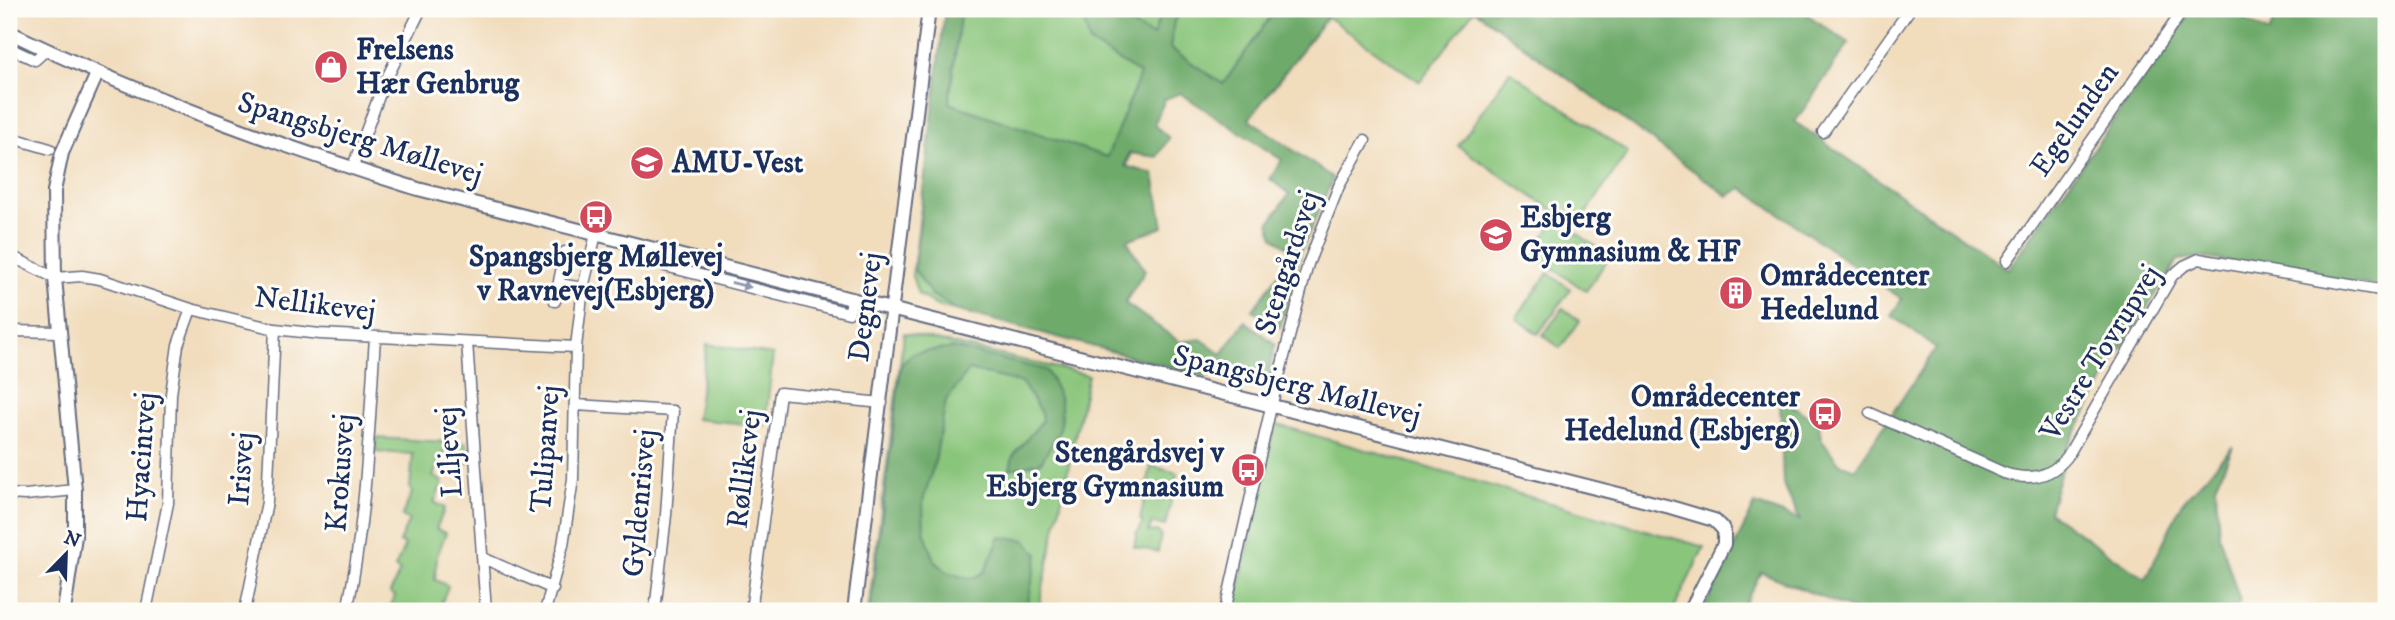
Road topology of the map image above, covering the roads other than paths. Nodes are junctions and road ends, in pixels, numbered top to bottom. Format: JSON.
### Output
{"nodes":[{"id":1,"x":421,"y":9,"type":"edge"},
{"id":2,"x":929,"y":9,"type":"edge"},
{"id":3,"x":1910,"y":9,"type":"edge"},
{"id":4,"x":2184,"y":9,"type":"edge"},
{"id":5,"x":9,"y":32,"type":"edge"},
{"id":6,"x":9,"y":47,"type":"edge"},
{"id":7,"x":46,"y":50,"type":"junction"},
{"id":8,"x":97,"y":74,"type":"junction"},
{"id":9,"x":1823,"y":132,"type":"dead end"},
{"id":10,"x":9,"y":137,"type":"edge"},
{"id":11,"x":1365,"y":140,"type":"dead end"},
{"id":12,"x":50,"y":149,"type":"dead end"},
{"id":13,"x":352,"y":169,"type":"junction"},
{"id":14,"x":596,"y":234,"type":"junction"},
{"id":15,"x":565,"y":252,"type":"dead end"},
{"id":16,"x":9,"y":255,"type":"edge"},
{"id":17,"x":2007,"y":261,"type":"dead end"},
{"id":18,"x":55,"y":278,"type":"junction"},
{"id":19,"x":559,"y":284,"type":"junction"},
{"id":20,"x":583,"y":288,"type":"junction"},
{"id":21,"x":2386,"y":291,"type":"edge"},
{"id":22,"x":555,"y":301,"type":"dead end"},
{"id":23,"x":892,"y":308,"type":"junction"},
{"id":24,"x":191,"y":309,"type":"junction"},
{"id":25,"x":275,"y":329,"type":"junction"},
{"id":26,"x":9,"y":331,"type":"edge"},
{"id":27,"x":61,"y":332,"type":"junction"},
{"id":28,"x":374,"y":337,"type":"junction"},
{"id":29,"x":467,"y":342,"type":"junction"},
{"id":30,"x":576,"y":347,"type":"junction"},
{"id":31,"x":882,"y":403,"type":"junction"},
{"id":32,"x":576,"y":405,"type":"junction"},
{"id":33,"x":1271,"y":407,"type":"junction"},
{"id":34,"x":1870,"y":414,"type":"dead end"},
{"id":35,"x":75,"y":490,"type":"junction"},
{"id":36,"x":9,"y":494,"type":"edge"},
{"id":37,"x":483,"y":558,"type":"junction"},
{"id":38,"x":552,"y":589,"type":"junction"},
{"id":39,"x":64,"y":611,"type":"edge"},
{"id":40,"x":146,"y":611,"type":"edge"},
{"id":41,"x":245,"y":611,"type":"edge"},
{"id":42,"x":347,"y":611,"type":"edge"},
{"id":43,"x":486,"y":611,"type":"edge"},
{"id":44,"x":545,"y":611,"type":"edge"},
{"id":45,"x":655,"y":611,"type":"edge"},
{"id":46,"x":751,"y":611,"type":"edge"},
{"id":47,"x":855,"y":611,"type":"edge"},
{"id":48,"x":1225,"y":611,"type":"edge"},
{"id":49,"x":1690,"y":611,"type":"edge"}],
"edges":[{"from":1,"to":13,"type":"street"},
{"from":2,"to":23,"type":"street","name":"Degnevej"},
{"from":3,"to":9,"type":"street"},
{"from":4,"to":17,"type":"street","name":"Egelunden"},
{"from":5,"to":7,"type":"street","name":"Spangsbjerg Møllevej"},
{"from":6,"to":7,"type":"street","name":"Spangsbjerg Møllevej"},
{"from":7,"to":8,"type":"street","name":"Spangsbjerg Møllevej"},
{"from":8,"to":13,"type":"street","name":"Spangsbjerg Møllevej"},
{"from":8,"to":18,"type":"street"},
{"from":10,"to":12,"type":"street"},
{"from":11,"to":33,"type":"street","name":"Stengårdsvej"},
{"from":13,"to":14,"type":"street","name":"Spangsbjerg Møllevej"},
{"from":14,"to":20,"type":"street","name":"Tulipanvej"},
{"from":14,"to":23,"type":"street","name":"Spangsbjerg Møllevej"},
{"from":15,"to":19,"type":"street"},
{"from":16,"to":18,"type":"street"},
{"from":18,"to":24,"type":"street","name":"Nellikevej"},
{"from":18,"to":27,"type":"street"},
{"from":19,"to":20,"type":"street"},
{"from":19,"to":22,"type":"street"},
{"from":20,"to":30,"type":"street","name":"Tulipanvej"},
{"from":21,"to":34,"type":"street","name":"Vestre Tovrupvej"},
{"from":23,"to":31,"type":"street","name":"Degnevej"},
{"from":23,"to":33,"type":"street","name":"Spangsbjerg Møllevej"},
{"from":24,"to":25,"type":"street","name":"Nellikevej"},
{"from":24,"to":40,"type":"street","name":"Hyacintvej"},
{"from":25,"to":28,"type":"street","name":"Nellikevej"},
{"from":25,"to":41,"type":"street","name":"Irisvej"},
{"from":26,"to":27,"type":"street"},
{"from":27,"to":35,"type":"street"},
{"from":28,"to":29,"type":"street","name":"Nellikevej"},
{"from":28,"to":42,"type":"street","name":"Krokusvej"},
{"from":29,"to":30,"type":"street","name":"Nellikevej"},
{"from":29,"to":37,"type":"street","name":"Liljevej"},
{"from":30,"to":32,"type":"street","name":"Tulipanvej"},
{"from":31,"to":46,"type":"street","name":"Røllikevej"},
{"from":31,"to":47,"type":"street","name":"Degnevej"},
{"from":32,"to":38,"type":"street","name":"Tulipanvej"},
{"from":32,"to":45,"type":"street","name":"Gyldenrisvej"},
{"from":33,"to":48,"type":"street","name":"Stengårdsvej"},
{"from":33,"to":49,"type":"street","name":"Spangsbjerg Møllevej"},
{"from":35,"to":36,"type":"street"},
{"from":35,"to":39,"type":"street"},
{"from":37,"to":38,"type":"street"},
{"from":37,"to":43,"type":"street","name":"Liljevej"},
{"from":38,"to":44,"type":"street","name":"Tulipanvej"}]}
